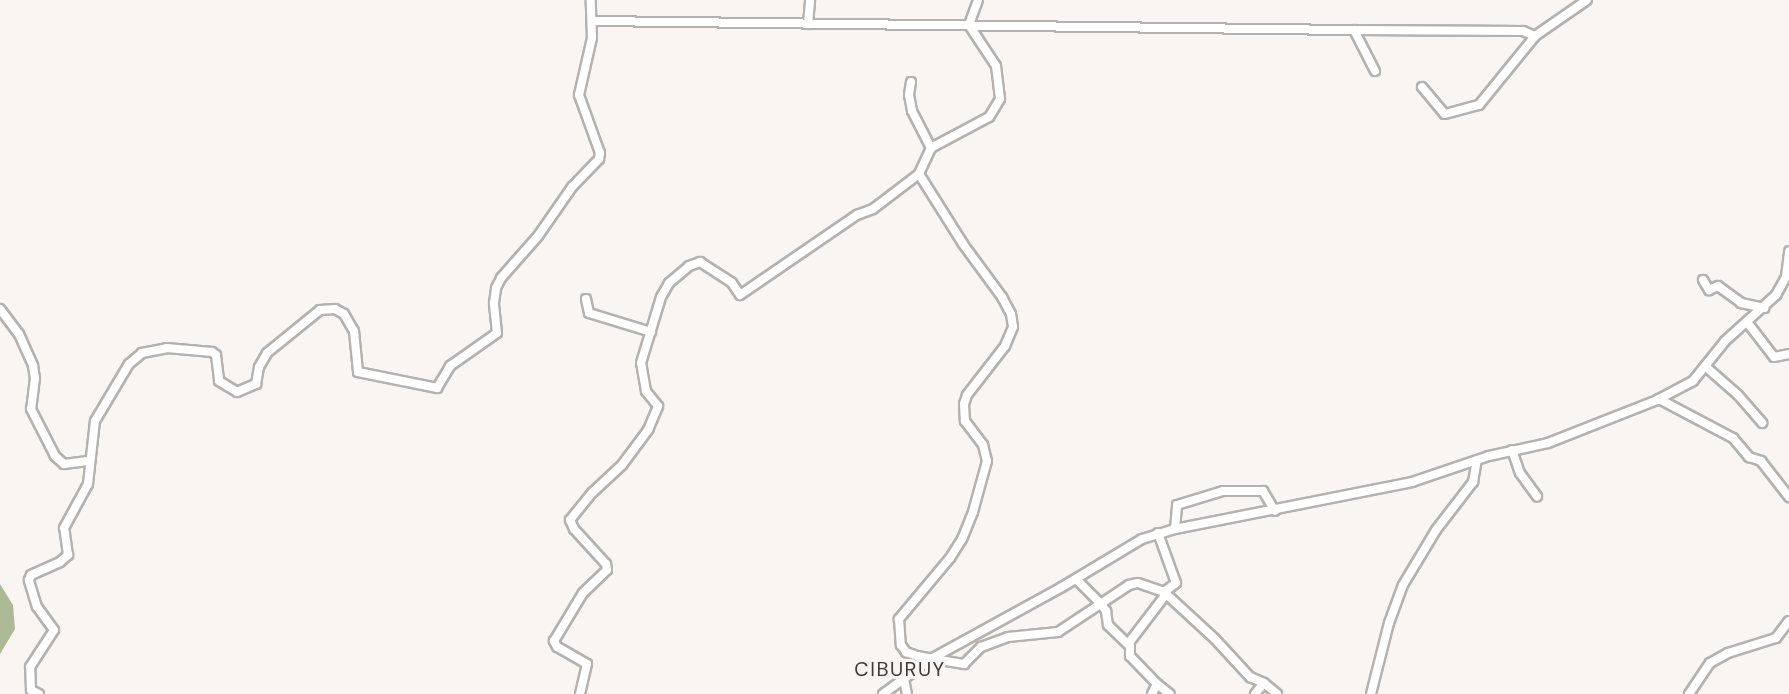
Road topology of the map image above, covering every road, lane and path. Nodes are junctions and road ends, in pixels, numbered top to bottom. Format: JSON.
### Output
{"nodes":[{"id":1,"x":591,"y":0,"type":"edge"},
{"id":2,"x":810,"y":0,"type":"edge"},
{"id":3,"x":978,"y":0,"type":"edge"},
{"id":4,"x":1569,"y":0,"type":"edge"},
{"id":5,"x":1587,"y":0,"type":"edge"},
{"id":6,"x":1578,"y":7,"type":"junction"},
{"id":7,"x":592,"y":21,"type":"junction"},
{"id":8,"x":808,"y":24,"type":"junction"},
{"id":9,"x":969,"y":26,"type":"junction"},
{"id":10,"x":1354,"y":30,"type":"junction"},
{"id":11,"x":1536,"y":36,"type":"junction"},
{"id":12,"x":1375,"y":71,"type":"dead end"},
{"id":13,"x":911,"y":82,"type":"dead end"},
{"id":14,"x":1422,"y":87,"type":"dead end"},
{"id":15,"x":931,"y":148,"type":"junction"},
{"id":16,"x":919,"y":174,"type":"junction"},
{"id":17,"x":1789,"y":251,"type":"edge"},
{"id":18,"x":1703,"y":280,"type":"dead end"},
{"id":19,"x":586,"y":299,"type":"dead end"},
{"id":20,"x":1764,"y":308,"type":"junction"},
{"id":21,"x":0,"y":309,"type":"edge"},
{"id":22,"x":1747,"y":322,"type":"junction"},
{"id":23,"x":651,"y":332,"type":"junction"},
{"id":24,"x":1789,"y":354,"type":"edge"},
{"id":25,"x":1705,"y":366,"type":"junction"},
{"id":26,"x":1659,"y":399,"type":"junction"},
{"id":27,"x":1762,"y":423,"type":"dead end"},
{"id":28,"x":1512,"y":450,"type":"junction"},
{"id":29,"x":1477,"y":460,"type":"junction"},
{"id":30,"x":90,"y":461,"type":"junction"},
{"id":31,"x":1537,"y":496,"type":"dead end"},
{"id":32,"x":1789,"y":497,"type":"edge"},
{"id":33,"x":1275,"y":511,"type":"junction"},
{"id":34,"x":1175,"y":529,"type":"junction"},
{"id":35,"x":1158,"y":533,"type":"junction"},
{"id":36,"x":1076,"y":579,"type":"junction"},
{"id":37,"x":1166,"y":592,"type":"junction"},
{"id":38,"x":1101,"y":604,"type":"junction"},
{"id":39,"x":1789,"y":621,"type":"edge"},
{"id":40,"x":1128,"y":644,"type":"junction"},
{"id":41,"x":931,"y":659,"type":"junction"},
{"id":42,"x":904,"y":679,"type":"junction"},
{"id":43,"x":1264,"y":683,"type":"junction"},
{"id":44,"x":1157,"y":684,"type":"junction"},
{"id":45,"x":39,"y":694,"type":"edge"},
{"id":46,"x":580,"y":694,"type":"edge"},
{"id":47,"x":883,"y":694,"type":"edge"},
{"id":48,"x":907,"y":694,"type":"edge"},
{"id":49,"x":1152,"y":694,"type":"edge"},
{"id":50,"x":1170,"y":694,"type":"edge"},
{"id":51,"x":1255,"y":694,"type":"edge"},
{"id":52,"x":1277,"y":694,"type":"edge"},
{"id":53,"x":1371,"y":694,"type":"edge"},
{"id":54,"x":1689,"y":694,"type":"edge"}],
"edges":[{"from":1,"to":7,"type":"street"},
{"from":2,"to":8,"type":"street"},
{"from":3,"to":9,"type":"street"},
{"from":4,"to":6,"type":"street"},
{"from":5,"to":6,"type":"street"},
{"from":6,"to":11,"type":"street"},
{"from":7,"to":8,"type":"street"},
{"from":7,"to":30,"type":"street"},
{"from":8,"to":9,"type":"street"},
{"from":9,"to":10,"type":"street"},
{"from":9,"to":15,"type":"street"},
{"from":10,"to":11,"type":"street"},
{"from":10,"to":12,"type":"street"},
{"from":11,"to":14,"type":"street"},
{"from":13,"to":15,"type":"street"},
{"from":15,"to":16,"type":"street"},
{"from":16,"to":23,"type":"street"},
{"from":16,"to":41,"type":"street"},
{"from":17,"to":20,"type":"street"},
{"from":18,"to":20,"type":"street"},
{"from":19,"to":23,"type":"street"},
{"from":20,"to":22,"type":"street"},
{"from":21,"to":30,"type":"street"},
{"from":22,"to":24,"type":"street"},
{"from":22,"to":25,"type":"street"},
{"from":23,"to":46,"type":"street"},
{"from":25,"to":26,"type":"street"},
{"from":25,"to":27,"type":"street"},
{"from":26,"to":28,"type":"street"},
{"from":26,"to":32,"type":"street"},
{"from":28,"to":29,"type":"street"},
{"from":28,"to":31,"type":"street"},
{"from":29,"to":33,"type":"street"},
{"from":29,"to":53,"type":"street"},
{"from":30,"to":45,"type":"street"},
{"from":33,"to":34,"type":"street"},
{"from":33,"to":34,"type":"street"},
{"from":34,"to":35,"type":"street"},
{"from":35,"to":36,"type":"street"},
{"from":35,"to":37,"type":"street"},
{"from":36,"to":38,"type":"street"},
{"from":36,"to":41,"type":"street"},
{"from":37,"to":38,"type":"street"},
{"from":37,"to":40,"type":"street"},
{"from":37,"to":43,"type":"street"},
{"from":38,"to":40,"type":"street"},
{"from":38,"to":41,"type":"street"},
{"from":39,"to":54,"type":"street"},
{"from":40,"to":44,"type":"street"},
{"from":41,"to":42,"type":"street"},
{"from":42,"to":47,"type":"street"},
{"from":42,"to":48,"type":"street"},
{"from":43,"to":51,"type":"street"},
{"from":43,"to":52,"type":"street"},
{"from":44,"to":49,"type":"street"},
{"from":44,"to":50,"type":"street"}]}
